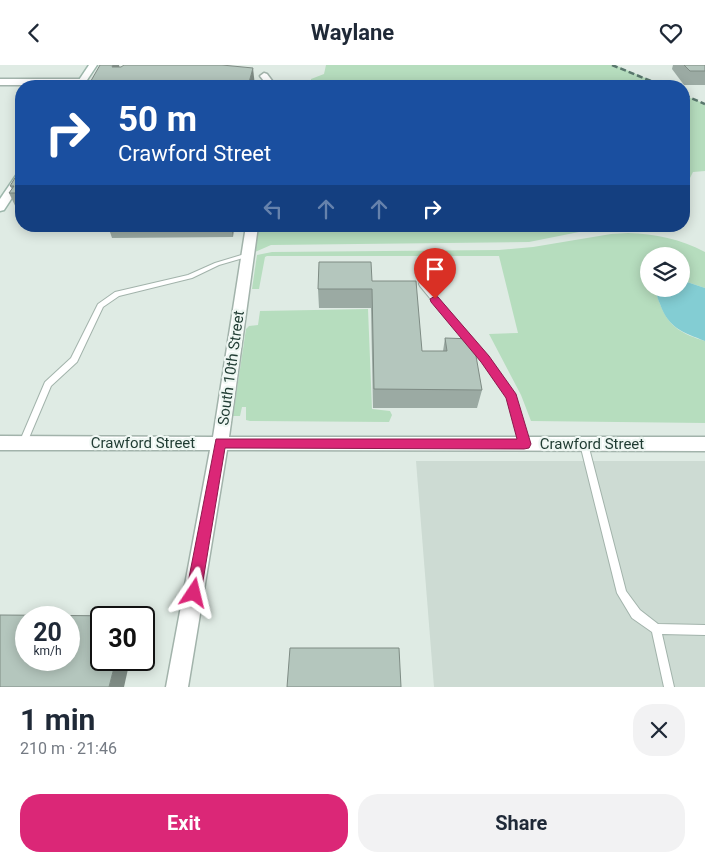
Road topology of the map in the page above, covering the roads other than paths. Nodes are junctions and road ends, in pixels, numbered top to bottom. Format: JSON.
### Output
{"nodes":[{"id":1,"x":93,"y":65,"type":"edge"},
{"id":2,"x":264,"y":76,"type":"dead end"},
{"id":3,"x":83,"y":80,"type":"edge"},
{"id":4,"x":267,"y":80,"type":"edge"},
{"id":5,"x":0,"y":82,"type":"edge"},
{"id":6,"x":15,"y":82,"type":"edge"},
{"id":7,"x":15,"y":185,"type":"edge"},
{"id":8,"x":0,"y":209,"type":"edge"},
{"id":9,"x":251,"y":232,"type":"edge"},
{"id":10,"x":248,"y":255,"type":"junction"},
{"id":11,"x":422,"y":284,"type":"dead end"},
{"id":12,"x":0,"y":443,"type":"edge"},
{"id":13,"x":23,"y":443,"type":"junction"},
{"id":14,"x":220,"y":443,"type":"junction"},
{"id":15,"x":524,"y":444,"type":"junction"},
{"id":16,"x":584,"y":444,"type":"junction"},
{"id":17,"x":705,"y":444,"type":"edge"},
{"id":18,"x":656,"y":629,"type":"junction"},
{"id":19,"x":705,"y":630,"type":"edge"},
{"id":20,"x":177,"y":687,"type":"edge"},
{"id":21,"x":669,"y":687,"type":"edge"}],
"edges":[{"from":1,"to":3,"type":"street"},
{"from":2,"to":4,"type":"street"},
{"from":5,"to":6,"type":"street"},
{"from":7,"to":8,"type":"street"},
{"from":9,"to":10,"type":"street","name":"South 10th Street"},
{"from":10,"to":13,"type":"lane"},
{"from":10,"to":14,"type":"street","name":"South 10th Street"},
{"from":11,"to":15,"type":"lane"},
{"from":12,"to":13,"type":"street","name":"Crawford Street"},
{"from":13,"to":14,"type":"street","name":"Crawford Street"},
{"from":14,"to":15,"type":"street","name":"Crawford Street"},
{"from":14,"to":20,"type":"street","name":"South 10th Street"},
{"from":15,"to":16,"type":"street","name":"Crawford Street"},
{"from":16,"to":17,"type":"street","name":"Crawford Street"},
{"from":16,"to":18,"type":"lane"},
{"from":18,"to":19,"type":"lane"},
{"from":18,"to":21,"type":"lane"}]}
